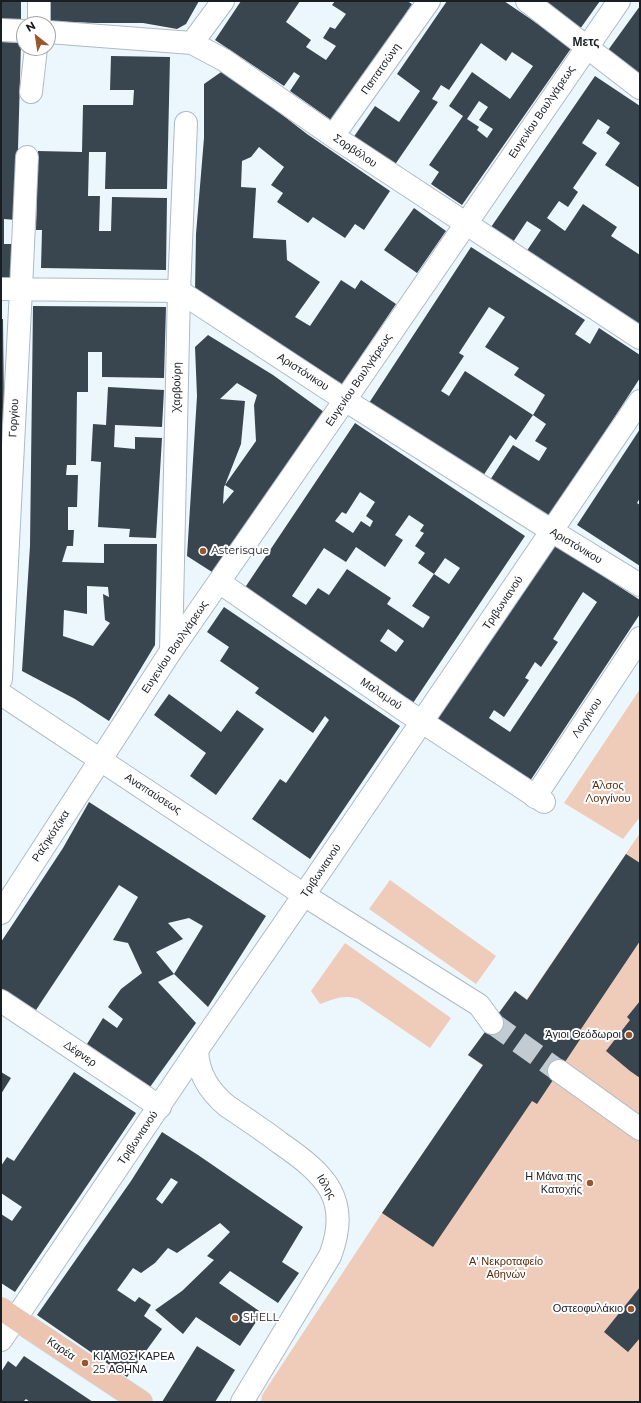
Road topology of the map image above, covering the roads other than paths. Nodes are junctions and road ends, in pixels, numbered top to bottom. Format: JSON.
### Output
{"nodes":[{"id":1,"x":39,"y":1,"type":"edge"},
{"id":2,"x":223,"y":1,"type":"edge"},
{"id":3,"x":429,"y":1,"type":"edge"},
{"id":4,"x":528,"y":1,"type":"edge"},
{"id":5,"x":619,"y":1,"type":"edge"},
{"id":6,"x":38,"y":16,"type":"edge"},
{"id":7,"x":1,"y":30,"type":"edge"},
{"id":8,"x":16,"y":31,"type":"edge"},
{"id":9,"x":56,"y":33,"type":"edge"},
{"id":10,"x":192,"y":43,"type":"junction"},
{"id":11,"x":587,"y":47,"type":"junction"},
{"id":12,"x":35,"y":56,"type":"edge"},
{"id":13,"x":640,"y":88,"type":"edge"},
{"id":14,"x":31,"y":92,"type":"dead end"},
{"id":15,"x":186,"y":123,"type":"dead end"},
{"id":16,"x":333,"y":136,"type":"junction"},
{"id":17,"x":28,"y":157,"type":"dead end"},
{"id":18,"x":465,"y":224,"type":"junction"},
{"id":19,"x":11,"y":289,"type":"edge"},
{"id":20,"x":179,"y":291,"type":"junction"},
{"id":21,"x":640,"y":338,"type":"edge"},
{"id":22,"x":345,"y":400,"type":"junction"},
{"id":23,"x":640,"y":401,"type":"edge"},
{"id":24,"x":552,"y":531,"type":"junction"},
{"id":25,"x":219,"y":582,"type":"junction"},
{"id":26,"x":640,"y":584,"type":"edge"},
{"id":27,"x":640,"y":638,"type":"edge"},
{"id":28,"x":171,"y":651,"type":"junction"},
{"id":29,"x":1,"y":679,"type":"edge"},
{"id":30,"x":1,"y":694,"type":"edge"},
{"id":31,"x":422,"y":721,"type":"junction"},
{"id":32,"x":100,"y":760,"type":"junction"},
{"id":33,"x":540,"y":800,"type":"joint"},
{"id":34,"x":309,"y":898,"type":"junction"},
{"id":35,"x":1,"y":913,"type":"edge"},
{"id":36,"x":1,"y":1001,"type":"edge"},
{"id":37,"x":492,"y":1023,"type":"tunnel mouth"},
{"id":38,"x":197,"y":1050,"type":"junction"},
{"id":39,"x":559,"y":1071,"type":"tunnel mouth"},
{"id":40,"x":160,"y":1107,"type":"junction"},
{"id":41,"x":640,"y":1129,"type":"edge"},
{"id":42,"x":8,"y":1314,"type":"edge"},
{"id":43,"x":1,"y":1340,"type":"edge"},
{"id":44,"x":141,"y":1402,"type":"edge"},
{"id":45,"x":242,"y":1402,"type":"edge"}],
"edges":[{"from":1,"to":6,"type":"street"},
{"from":2,"to":10,"type":"street"},
{"from":3,"to":16,"type":"street","name":"Παπατσώνη"},
{"from":4,"to":11,"type":"street"},
{"from":5,"to":11,"type":"street","name":"Ευγενίου Βουλγάρεως"},
{"from":7,"to":8,"type":"street"},
{"from":9,"to":10,"type":"street","name":"Σορβόλου"},
{"from":10,"to":16,"type":"street","name":"Σορβόλου"},
{"from":11,"to":13,"type":"street"},
{"from":11,"to":18,"type":"street","name":"Ευγενίου Βουλγάρεως"},
{"from":12,"to":14,"type":"street"},
{"from":15,"to":20,"type":"street","name":"Χαρβούρη"},
{"from":16,"to":18,"type":"street","name":"Σορβόλου"},
{"from":17,"to":19,"type":"street","name":"Γοργίου"},
{"from":18,"to":21,"type":"street","name":"Σορβόλου"},
{"from":18,"to":22,"type":"street","name":"Ευγενίου Βουλγάρεως"},
{"from":19,"to":20,"type":"street"},
{"from":19,"to":29,"type":"street","name":"Γοργίου"},
{"from":20,"to":22,"type":"street","name":"Αριστόνικου"},
{"from":20,"to":28,"type":"street","name":"Χαρβούρη"},
{"from":22,"to":24,"type":"street","name":"Αριστόνικου"},
{"from":22,"to":25,"type":"street","name":"Ευγενίου Βουλγάρεως"},
{"from":23,"to":24,"type":"street","name":"Τριβωνιανού"},
{"from":24,"to":26,"type":"street","name":"Αριστόνικου"},
{"from":24,"to":31,"type":"street","name":"Τριβωνιανού"},
{"from":25,"to":28,"type":"street","name":"Ευγενίου Βουλγάρεως"},
{"from":25,"to":31,"type":"street","name":"Μαλαμού"},
{"from":27,"to":33,"type":"street","name":"Λογγίνου"},
{"from":28,"to":32,"type":"street","name":"Ευγενίου Βουλγάρεως"},
{"from":30,"to":32,"type":"street","name":"Αναπαύσεως"},
{"from":31,"to":33,"type":"street","name":"Μαλαμού"},
{"from":31,"to":34,"type":"street","name":"Τριβωνιανού"},
{"from":32,"to":34,"type":"street","name":"Αναπαύσεως"},
{"from":32,"to":35,"type":"street","name":"Ραζηκότζικα"},
{"from":34,"to":37,"type":"street","name":"Αναπαύσεως"},
{"from":34,"to":38,"type":"street","name":"Τριβωνιανού"},
{"from":36,"to":40,"type":"street","name":"Δέφνερ"},
{"from":38,"to":40,"type":"street","name":"Τριβωνιανού"},
{"from":38,"to":45,"type":"street","name":"Ιόλης"},
{"from":39,"to":41,"type":"street"},
{"from":40,"to":42,"type":"street","name":"Τριβωνιανού"},
{"from":42,"to":43,"type":"street","name":"Τριβωνιανού"},
{"from":42,"to":44,"type":"main road","name":"Καρέα"}]}
